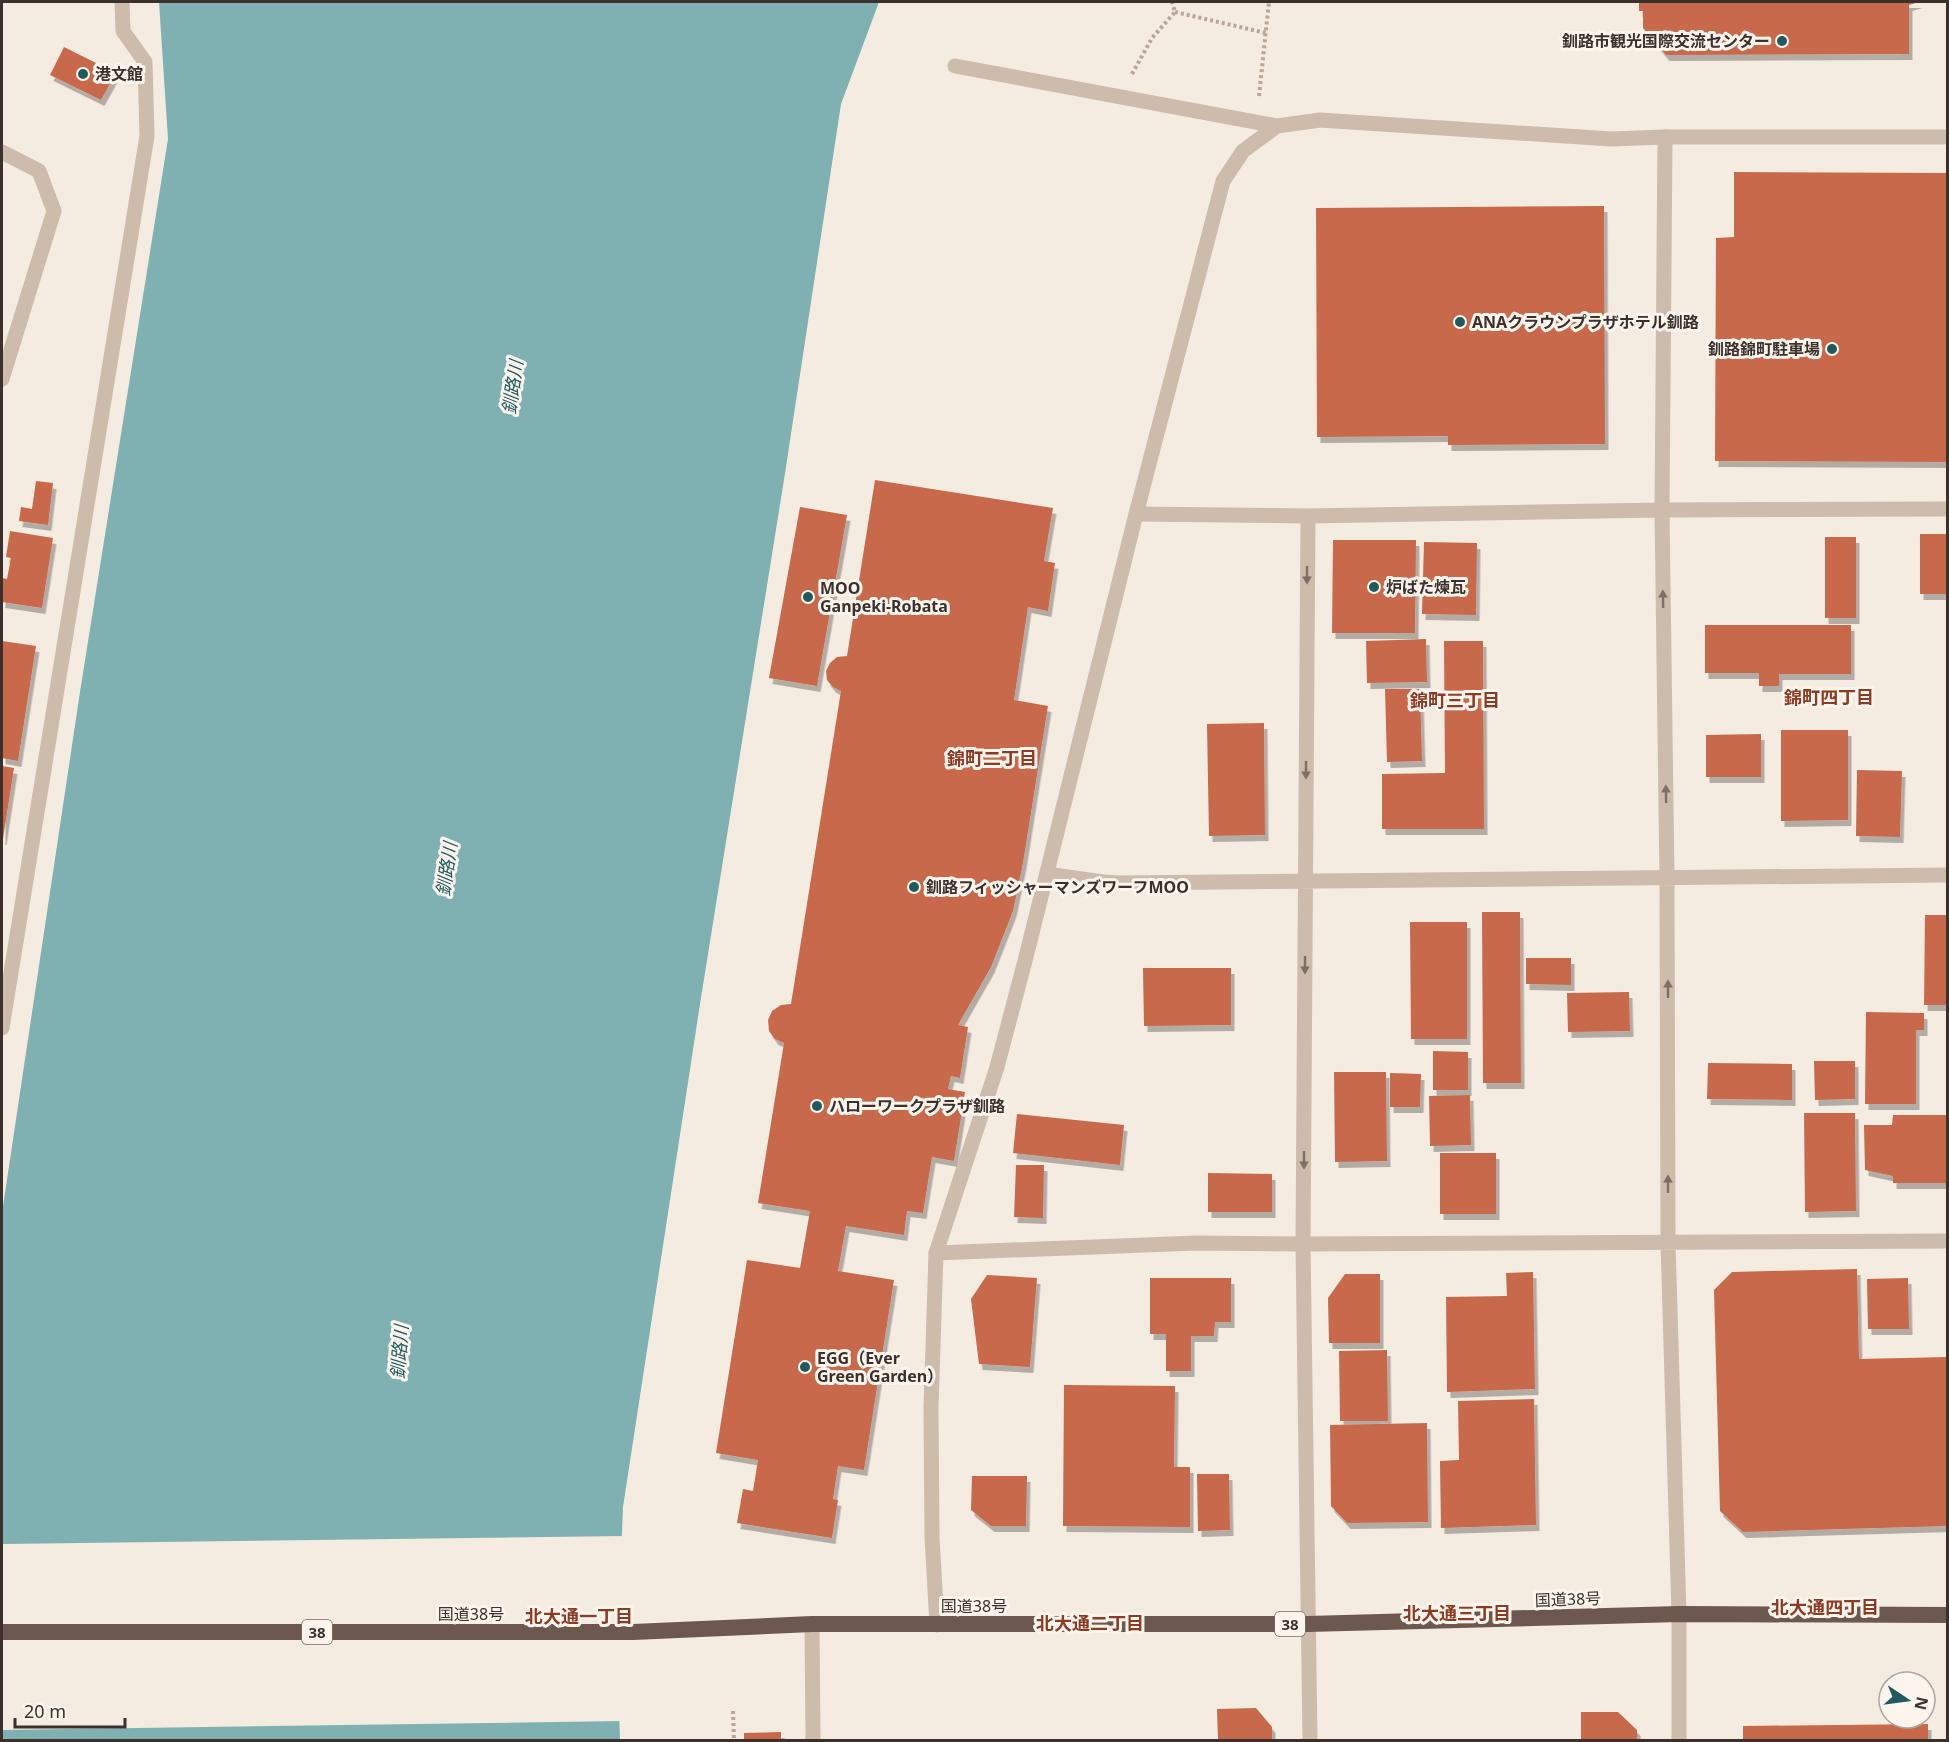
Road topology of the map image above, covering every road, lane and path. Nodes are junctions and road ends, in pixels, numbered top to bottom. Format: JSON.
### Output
{"nodes":[{"id":1,"x":122,"y":2,"type":"edge"},
{"id":2,"x":1172,"y":2,"type":"edge"},
{"id":3,"x":1269,"y":2,"type":"edge"},
{"id":4,"x":1175,"y":12,"type":"junction"},
{"id":5,"x":1266,"y":33,"type":"junction"},
{"id":6,"x":955,"y":66,"type":"dead end"},
{"id":7,"x":1120,"y":96,"type":"junction"},
{"id":8,"x":1256,"y":122,"type":"junction"},
{"id":9,"x":1277,"y":126,"type":"junction"},
{"id":10,"x":1665,"y":137,"type":"junction"},
{"id":11,"x":1947,"y":137,"type":"edge"},
{"id":12,"x":2,"y":152,"type":"edge"},
{"id":13,"x":2,"y":379,"type":"edge"},
{"id":14,"x":1947,"y":509,"type":"edge"},
{"id":15,"x":1662,"y":510,"type":"junction"},
{"id":16,"x":1136,"y":514,"type":"junction"},
{"id":17,"x":1308,"y":516,"type":"junction"},
{"id":18,"x":1047,"y":874,"type":"junction"},
{"id":19,"x":1947,"y":875,"type":"edge"},
{"id":20,"x":1667,"y":879,"type":"junction"},
{"id":21,"x":1305,"y":880,"type":"junction"},
{"id":22,"x":2,"y":1028,"type":"edge"},
{"id":23,"x":1947,"y":1241,"type":"edge"},
{"id":24,"x":1668,"y":1243,"type":"junction"},
{"id":25,"x":1304,"y":1244,"type":"junction"},
{"id":26,"x":936,"y":1253,"type":"junction"},
{"id":27,"x":1679,"y":1614,"type":"junction"},
{"id":28,"x":1947,"y":1615,"type":"edge"},
{"id":29,"x":812,"y":1624,"type":"junction"},
{"id":30,"x":1308,"y":1624,"type":"junction"},
{"id":31,"x":937,"y":1625,"type":"junction"},
{"id":32,"x":2,"y":1632,"type":"edge"},
{"id":33,"x":733,"y":1711,"type":"dead end"},
{"id":34,"x":734,"y":1740,"type":"edge"},
{"id":35,"x":813,"y":1740,"type":"edge"},
{"id":36,"x":1310,"y":1740,"type":"edge"},
{"id":37,"x":1679,"y":1740,"type":"edge"}],
"edges":[{"from":1,"to":22,"type":"street"},
{"from":2,"to":4,"type":"path"},
{"from":3,"to":5,"type":"path"},
{"from":4,"to":5,"type":"path"},
{"from":4,"to":7,"type":"path"},
{"from":5,"to":8,"type":"path"},
{"from":6,"to":7,"type":"street"},
{"from":7,"to":8,"type":"street"},
{"from":8,"to":9,"type":"street"},
{"from":9,"to":10,"type":"street"},
{"from":9,"to":16,"type":"street"},
{"from":10,"to":11,"type":"street"},
{"from":10,"to":15,"type":"street"},
{"from":12,"to":13,"type":"street"},
{"from":14,"to":15,"type":"street"},
{"from":15,"to":17,"type":"street"},
{"from":20,"to":15,"type":"street","one_way":true},
{"from":16,"to":17,"type":"street"},
{"from":16,"to":18,"type":"street"},
{"from":17,"to":21,"type":"street","one_way":true},
{"from":18,"to":21,"type":"street"},
{"from":18,"to":26,"type":"street"},
{"from":19,"to":20,"type":"street"},
{"from":20,"to":21,"type":"street"},
{"from":24,"to":20,"type":"street","one_way":true},
{"from":21,"to":25,"type":"street","one_way":true},
{"from":23,"to":24,"type":"street"},
{"from":24,"to":25,"type":"street"},
{"from":24,"to":27,"type":"street"},
{"from":25,"to":26,"type":"street"},
{"from":25,"to":30,"type":"street"},
{"from":26,"to":31,"type":"street"},
{"from":27,"to":28,"type":"highway","name":"国道38号","number":"38"},
{"from":27,"to":30,"type":"highway","name":"国道38号","number":"38"},
{"from":27,"to":37,"type":"street"},
{"from":29,"to":31,"type":"highway","name":"国道38号","number":"38"},
{"from":29,"to":32,"type":"highway","name":"国道38号","number":"38"},
{"from":29,"to":35,"type":"street"},
{"from":30,"to":31,"type":"highway","name":"国道38号","number":"38"},
{"from":30,"to":36,"type":"street"},
{"from":33,"to":34,"type":"path"}]}
